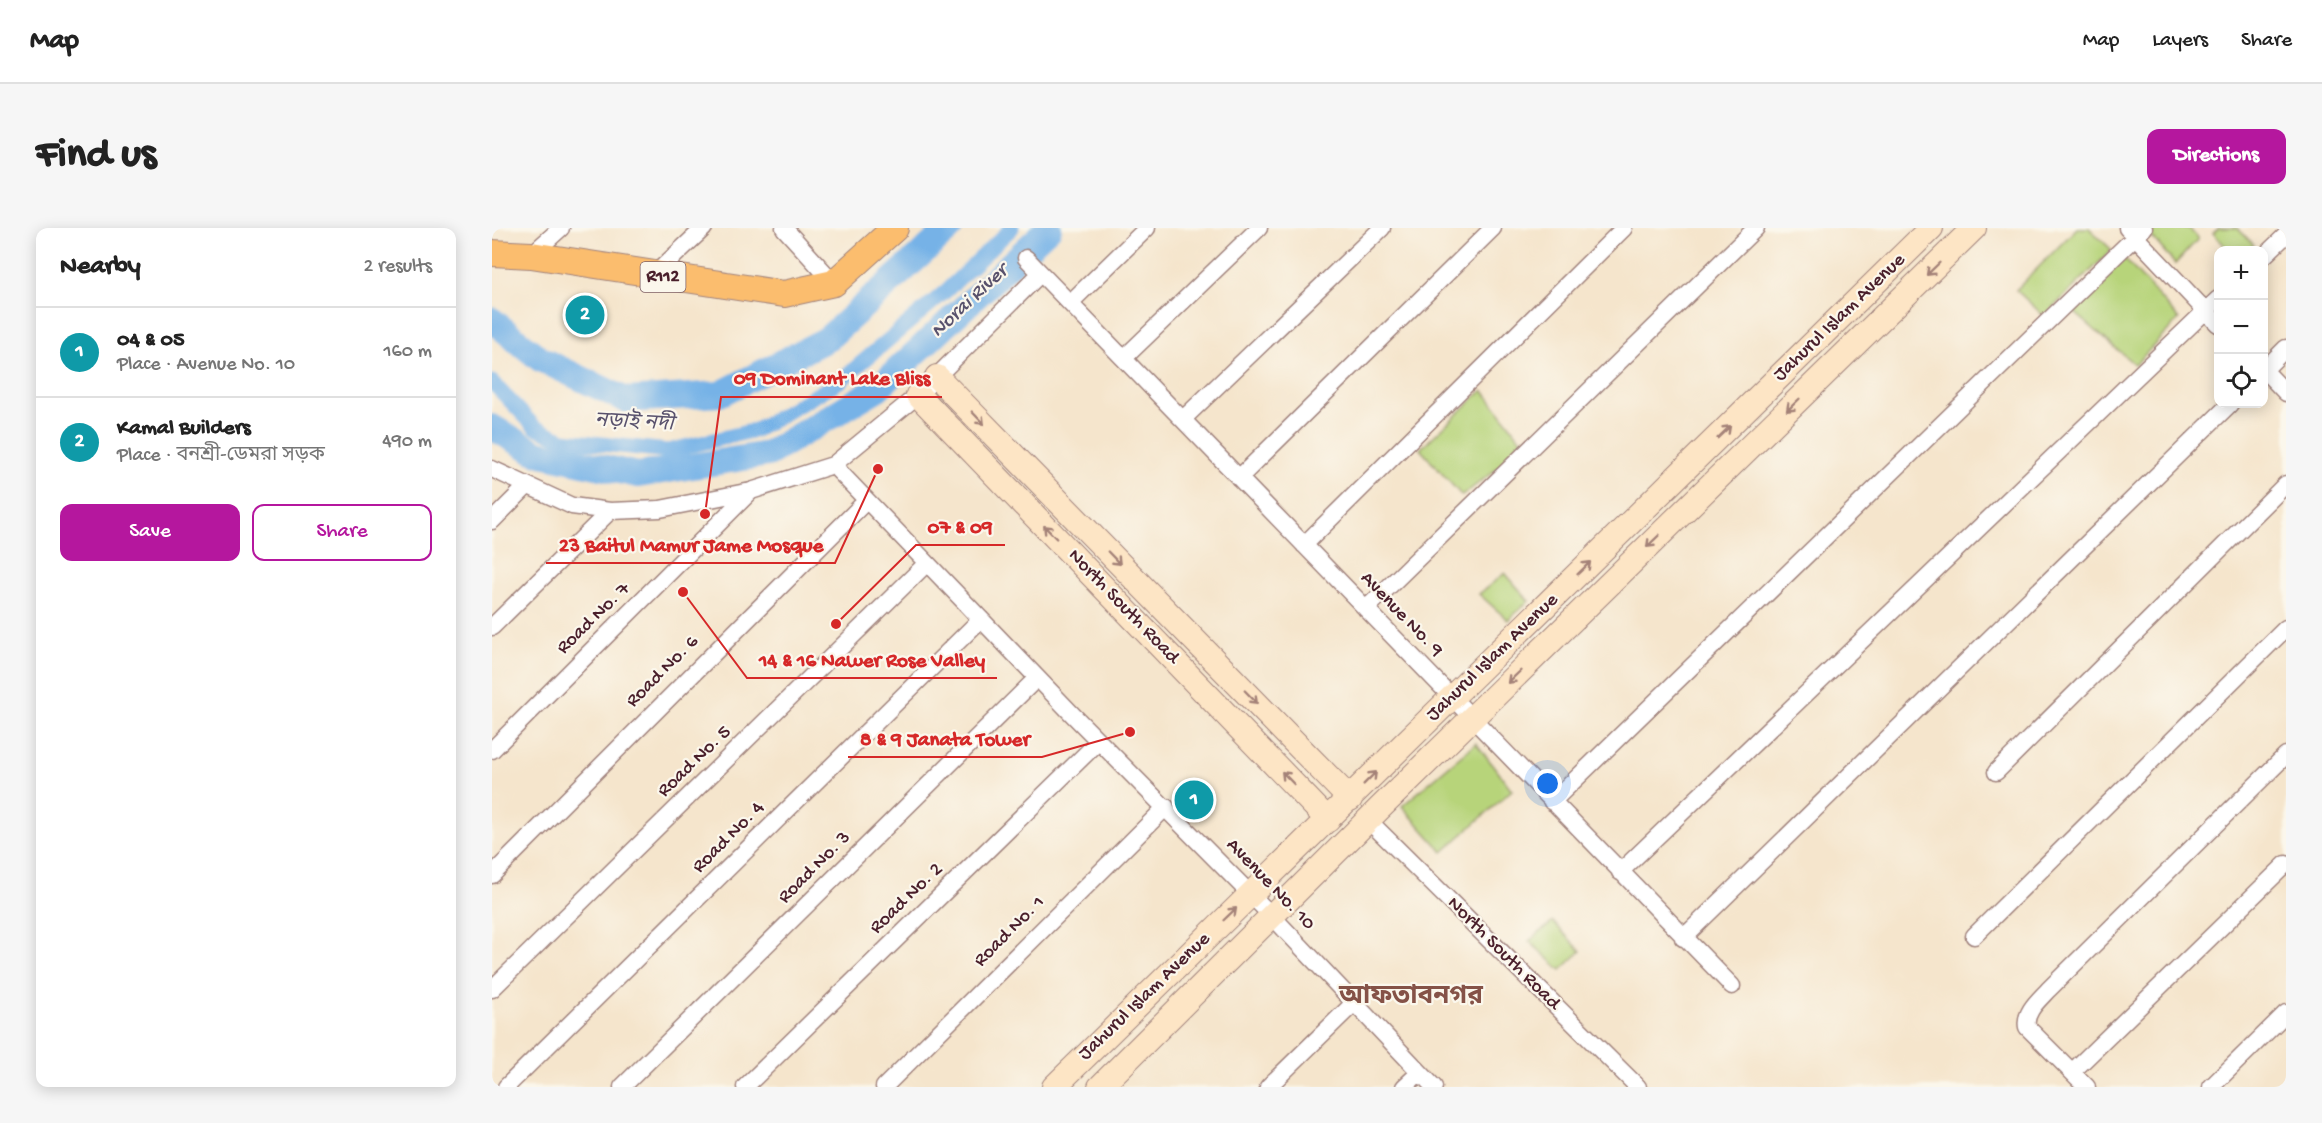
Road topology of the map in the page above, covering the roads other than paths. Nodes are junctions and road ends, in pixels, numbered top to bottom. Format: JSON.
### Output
{"nodes":[{"id":1,"x":561,"y":228,"type":"edge"},
{"id":2,"x":704,"y":228,"type":"edge"},
{"id":3,"x":784,"y":228,"type":"edge"},
{"id":4,"x":895,"y":228,"type":"edge"},
{"id":5,"x":1147,"y":228,"type":"edge"},
{"id":6,"x":1259,"y":228,"type":"edge"},
{"id":7,"x":1382,"y":228,"type":"edge"},
{"id":8,"x":1493,"y":228,"type":"edge"},
{"id":9,"x":1624,"y":228,"type":"edge"},
{"id":10,"x":1756,"y":228,"type":"edge"},
{"id":11,"x":1932,"y":228,"type":"edge"},
{"id":12,"x":1974,"y":228,"type":"edge"},
{"id":13,"x":2136,"y":231,"type":"edge"},
{"id":14,"x":2286,"y":235,"type":"edge"},
{"id":15,"x":2268,"y":252,"type":"edge"},
{"id":16,"x":492,"y":253,"type":"edge"},
{"id":17,"x":531,"y":255,"type":"junction"},
{"id":18,"x":1026,"y":258,"type":"dead end"},
{"id":19,"x":1040,"y":274,"type":"junction"},
{"id":20,"x":654,"y":275,"type":"junction"},
{"id":21,"x":834,"y":283,"type":"junction"},
{"id":22,"x":2217,"y":300,"type":"edge"},
{"id":23,"x":1070,"y":303,"type":"junction"},
{"id":24,"x":2206,"y":312,"type":"junction"},
{"id":25,"x":2214,"y":320,"type":"edge"},
{"id":26,"x":2286,"y":348,"type":"edge"},
{"id":27,"x":1124,"y":358,"type":"junction"},
{"id":28,"x":2268,"y":366,"type":"edge"},
{"id":29,"x":2268,"y":374,"type":"edge"},
{"id":30,"x":937,"y":377,"type":"junction"},
{"id":31,"x":2286,"y":393,"type":"edge"},
{"id":32,"x":918,"y":395,"type":"junction"},
{"id":33,"x":2226,"y":408,"type":"edge"},
{"id":34,"x":1183,"y":419,"type":"junction"},
{"id":35,"x":833,"y":465,"type":"junction"},
{"id":36,"x":492,"y":469,"type":"edge"},
{"id":37,"x":1239,"y":478,"type":"junction"},
{"id":38,"x":2286,"y":484,"type":"edge"},
{"id":39,"x":527,"y":486,"type":"junction"},
{"id":40,"x":751,"y":491,"type":"junction"},
{"id":41,"x":870,"y":505,"type":"junction"},
{"id":42,"x":610,"y":511,"type":"junction"},
{"id":43,"x":492,"y":521,"type":"edge"},
{"id":44,"x":1304,"y":545,"type":"junction"},
{"id":45,"x":926,"y":564,"type":"junction"},
{"id":46,"x":1366,"y":609,"type":"junction"},
{"id":47,"x":981,"y":619,"type":"junction"},
{"id":48,"x":492,"y":627,"type":"edge"},
{"id":49,"x":2286,"y":628,"type":"edge"},
{"id":50,"x":1037,"y":678,"type":"junction"},
{"id":51,"x":1451,"y":697,"type":"junction"},
{"id":52,"x":1472,"y":719,"type":"junction"},
{"id":53,"x":1098,"y":742,"type":"junction"},
{"id":54,"x":492,"y":750,"type":"edge"},
{"id":55,"x":2286,"y":755,"type":"edge"},
{"id":56,"x":1996,"y":771,"type":"dead end"},
{"id":57,"x":1350,"y":799,"type":"junction"},
{"id":58,"x":1552,"y":802,"type":"junction"},
{"id":59,"x":1166,"y":807,"type":"junction"},
{"id":60,"x":1328,"y":820,"type":"junction"},
{"id":61,"x":1368,"y":820,"type":"junction"},
{"id":62,"x":2286,"y":864,"type":"edge"},
{"id":63,"x":1620,"y":872,"type":"junction"},
{"id":64,"x":492,"y":875,"type":"edge"},
{"id":65,"x":1250,"y":895,"type":"junction"},
{"id":66,"x":1272,"y":916,"type":"junction"},
{"id":67,"x":1974,"y":936,"type":"dead end"},
{"id":68,"x":1683,"y":938,"type":"junction"},
{"id":69,"x":1732,"y":986,"type":"dead end"},
{"id":70,"x":492,"y":989,"type":"edge"},
{"id":71,"x":1353,"y":1003,"type":"junction"},
{"id":72,"x":2286,"y":1013,"type":"edge"},
{"id":73,"x":1419,"y":1072,"type":"junction"},
{"id":74,"x":2072,"y":1072,"type":"junction"},
{"id":75,"x":506,"y":1087,"type":"edge"},
{"id":76,"x":622,"y":1087,"type":"edge"},
{"id":77,"x":745,"y":1087,"type":"edge"},
{"id":78,"x":884,"y":1087,"type":"edge"},
{"id":79,"x":1053,"y":1087,"type":"edge"},
{"id":80,"x":1100,"y":1087,"type":"edge"},
{"id":81,"x":1268,"y":1087,"type":"edge"},
{"id":82,"x":1404,"y":1087,"type":"edge"},
{"id":83,"x":1434,"y":1087,"type":"edge"},
{"id":84,"x":1638,"y":1087,"type":"edge"},
{"id":85,"x":2087,"y":1087,"type":"edge"},
{"id":86,"x":2211,"y":1087,"type":"edge"}],
"edges":[{"from":1,"to":17,"type":"street"},
{"from":2,"to":20,"type":"street"},
{"from":3,"to":21,"type":"street"},
{"from":4,"to":21,"type":"main road","number":"R112"},
{"from":5,"to":23,"type":"street"},
{"from":6,"to":27,"type":"street"},
{"from":7,"to":34,"type":"street"},
{"from":8,"to":37,"type":"street"},
{"from":9,"to":44,"type":"street"},
{"from":10,"to":46,"type":"street"},
{"from":51,"to":11,"type":"street","name":"Jahurul Islam Avenue","one_way":true},
{"from":12,"to":52,"type":"street","name":"Jahurul Islam Avenue","one_way":true},
{"from":13,"to":24,"type":"street"},
{"from":13,"to":58,"type":"street"},
{"from":14,"to":15,"type":"street"},
{"from":16,"to":17,"type":"main road","number":"R112"},
{"from":17,"to":20,"type":"main road","number":"R112"},
{"from":18,"to":19,"type":"street","name":"Avenue No. 9"},
{"from":19,"to":23,"type":"street","name":"Avenue No. 9"},
{"from":19,"to":30,"type":"street"},
{"from":20,"to":21,"type":"main road","number":"R112"},
{"from":22,"to":24,"type":"street"},
{"from":23,"to":27,"type":"street","name":"Avenue No. 9"},
{"from":24,"to":25,"type":"street"},
{"from":24,"to":63,"type":"street"},
{"from":26,"to":28,"type":"street"},
{"from":27,"to":34,"type":"street","name":"Avenue No. 9"},
{"from":29,"to":31,"type":"street"},
{"from":30,"to":32,"type":"street"},
{"from":30,"to":57,"type":"street","name":"North South Road","one_way":true},
{"from":32,"to":35,"type":"street"},
{"from":60,"to":32,"type":"street","name":"North South Road","one_way":true},
{"from":33,"to":68,"type":"street"},
{"from":34,"to":37,"type":"street","name":"Avenue No. 9"},
{"from":35,"to":40,"type":"street"},
{"from":35,"to":41,"type":"street","name":"Avenue No. 10"},
{"from":36,"to":39,"type":"street"},
{"from":37,"to":44,"type":"street","name":"Avenue No. 9"},
{"from":38,"to":56,"type":"street"},
{"from":39,"to":42,"type":"street"},
{"from":39,"to":43,"type":"street"},
{"from":40,"to":42,"type":"street"},
{"from":40,"to":54,"type":"street","name":"Road No. 7"},
{"from":41,"to":45,"type":"street","name":"Avenue No. 10"},
{"from":41,"to":64,"type":"street","name":"Road No. 6"},
{"from":42,"to":48,"type":"street"},
{"from":44,"to":46,"type":"street","name":"Avenue No. 9"},
{"from":45,"to":47,"type":"street","name":"Avenue No. 10"},
{"from":45,"to":70,"type":"street","name":"Road No. 5"},
{"from":46,"to":51,"type":"street","name":"Avenue No. 9"},
{"from":47,"to":50,"type":"street","name":"Avenue No. 10"},
{"from":47,"to":75,"type":"street","name":"Road No. 4"},
{"from":49,"to":67,"type":"street"},
{"from":50,"to":53,"type":"street","name":"Avenue No. 10"},
{"from":50,"to":76,"type":"street","name":"Road No. 3"},
{"from":51,"to":52,"type":"street","name":"Avenue No. 9"},
{"from":57,"to":51,"type":"street","name":"Jahurul Islam Avenue","one_way":true},
{"from":52,"to":58,"type":"street","name":"Avenue No. 9"},
{"from":52,"to":61,"type":"street","name":"Jahurul Islam Avenue"},
{"from":53,"to":59,"type":"street","name":"Avenue No. 10"},
{"from":53,"to":77,"type":"street","name":"Road No. 2"},
{"from":55,"to":74,"type":"street"},
{"from":57,"to":60,"type":"street","name":"Jahurul Islam Avenue"},
{"from":58,"to":63,"type":"street","name":"Avenue No. 9"},
{"from":59,"to":65,"type":"street","name":"Avenue No. 10"},
{"from":59,"to":78,"type":"street","name":"Road No. 1"},
{"from":60,"to":65,"type":"street","name":"Jahurul Islam Avenue"},
{"from":61,"to":66,"type":"street","name":"Jahurul Islam Avenue"},
{"from":61,"to":84,"type":"street","name":"North South Road"},
{"from":62,"to":74,"type":"street"},
{"from":63,"to":68,"type":"street","name":"Avenue No. 9"},
{"from":65,"to":66,"type":"street","name":"Avenue No. 10"},
{"from":79,"to":65,"type":"street","name":"Jahurul Islam Avenue","one_way":true},
{"from":66,"to":71,"type":"street","name":"Avenue No. 10"},
{"from":66,"to":80,"type":"street","name":"Jahurul Islam Avenue"},
{"from":68,"to":69,"type":"street","name":"Avenue No. 9"},
{"from":71,"to":73,"type":"street","name":"Avenue No. 10"},
{"from":71,"to":81,"type":"street"},
{"from":72,"to":86,"type":"street"},
{"from":73,"to":82,"type":"street"},
{"from":73,"to":83,"type":"street","name":"Avenue No. 10"},
{"from":74,"to":85,"type":"street"}]}
